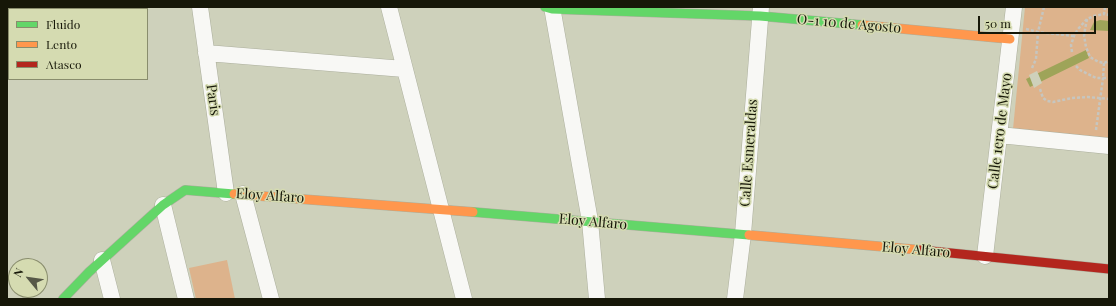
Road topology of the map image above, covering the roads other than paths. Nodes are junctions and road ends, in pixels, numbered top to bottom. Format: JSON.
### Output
{"nodes":[{"id":1,"x":200,"y":7,"type":"edge"},
{"id":2,"x":389,"y":7,"type":"edge"},
{"id":3,"x":1014,"y":7,"type":"edge"},
{"id":4,"x":550,"y":8,"type":"edge"},
{"id":5,"x":761,"y":11,"type":"edge"},
{"id":6,"x":1010,"y":39,"type":"junction"},
{"id":7,"x":206,"y":53,"type":"junction"},
{"id":8,"x":404,"y":69,"type":"junction"},
{"id":9,"x":999,"y":135,"type":"junction"},
{"id":10,"x":1102,"y":145,"type":"edge"},
{"id":11,"x":226,"y":193,"type":"junction"},
{"id":12,"x":243,"y":194,"type":"junction"},
{"id":13,"x":163,"y":205,"type":"junction"},
{"id":14,"x":442,"y":209,"type":"junction"},
{"id":15,"x":590,"y":221,"type":"junction"},
{"id":16,"x":743,"y":234,"type":"junction"},
{"id":17,"x":985,"y":256,"type":"junction"},
{"id":18,"x":102,"y":260,"type":"junction"},
{"id":19,"x":1109,"y":269,"type":"edge"},
{"id":20,"x":63,"y":299,"type":"edge"},
{"id":21,"x":112,"y":299,"type":"edge"},
{"id":22,"x":186,"y":299,"type":"edge"},
{"id":23,"x":271,"y":299,"type":"edge"},
{"id":24,"x":464,"y":299,"type":"edge"},
{"id":25,"x":597,"y":299,"type":"edge"},
{"id":26,"x":735,"y":299,"type":"edge"}],
"edges":[{"from":1,"to":7,"type":"street","name":"Paris"},
{"from":2,"to":8,"type":"street"},
{"from":3,"to":6,"type":"street","name":"Calle 1ero de Mayo"},
{"from":4,"to":5,"type":"street","name":"O-1 10 de Agosto"},
{"from":4,"to":15,"type":"street"},
{"from":5,"to":6,"type":"street","name":"O-1 10 de Agosto"},
{"from":5,"to":16,"type":"street","name":"Calle Esmeraldas"},
{"from":6,"to":9,"type":"street","name":"Calle 1ero de Mayo"},
{"from":7,"to":8,"type":"street"},
{"from":7,"to":11,"type":"street","name":"Paris"},
{"from":8,"to":14,"type":"street"},
{"from":9,"to":10,"type":"street"},
{"from":9,"to":17,"type":"street","name":"Calle 1ero de Mayo"},
{"from":11,"to":12,"type":"street","name":"Eloy Alfaro"},
{"from":11,"to":13,"type":"street","name":"Eloy Alfaro"},
{"from":12,"to":14,"type":"street","name":"Eloy Alfaro"},
{"from":12,"to":23,"type":"street"},
{"from":13,"to":18,"type":"street","name":"Eloy Alfaro"},
{"from":13,"to":22,"type":"street"},
{"from":14,"to":15,"type":"street","name":"Eloy Alfaro"},
{"from":14,"to":24,"type":"street"},
{"from":15,"to":16,"type":"street","name":"Eloy Alfaro"},
{"from":15,"to":25,"type":"street"},
{"from":16,"to":17,"type":"street","name":"Eloy Alfaro"},
{"from":16,"to":26,"type":"street","name":"Calle Esmeraldas"},
{"from":17,"to":19,"type":"street","name":"Eloy Alfaro"},
{"from":18,"to":20,"type":"street","name":"Eloy Alfaro"},
{"from":18,"to":21,"type":"street"}]}
